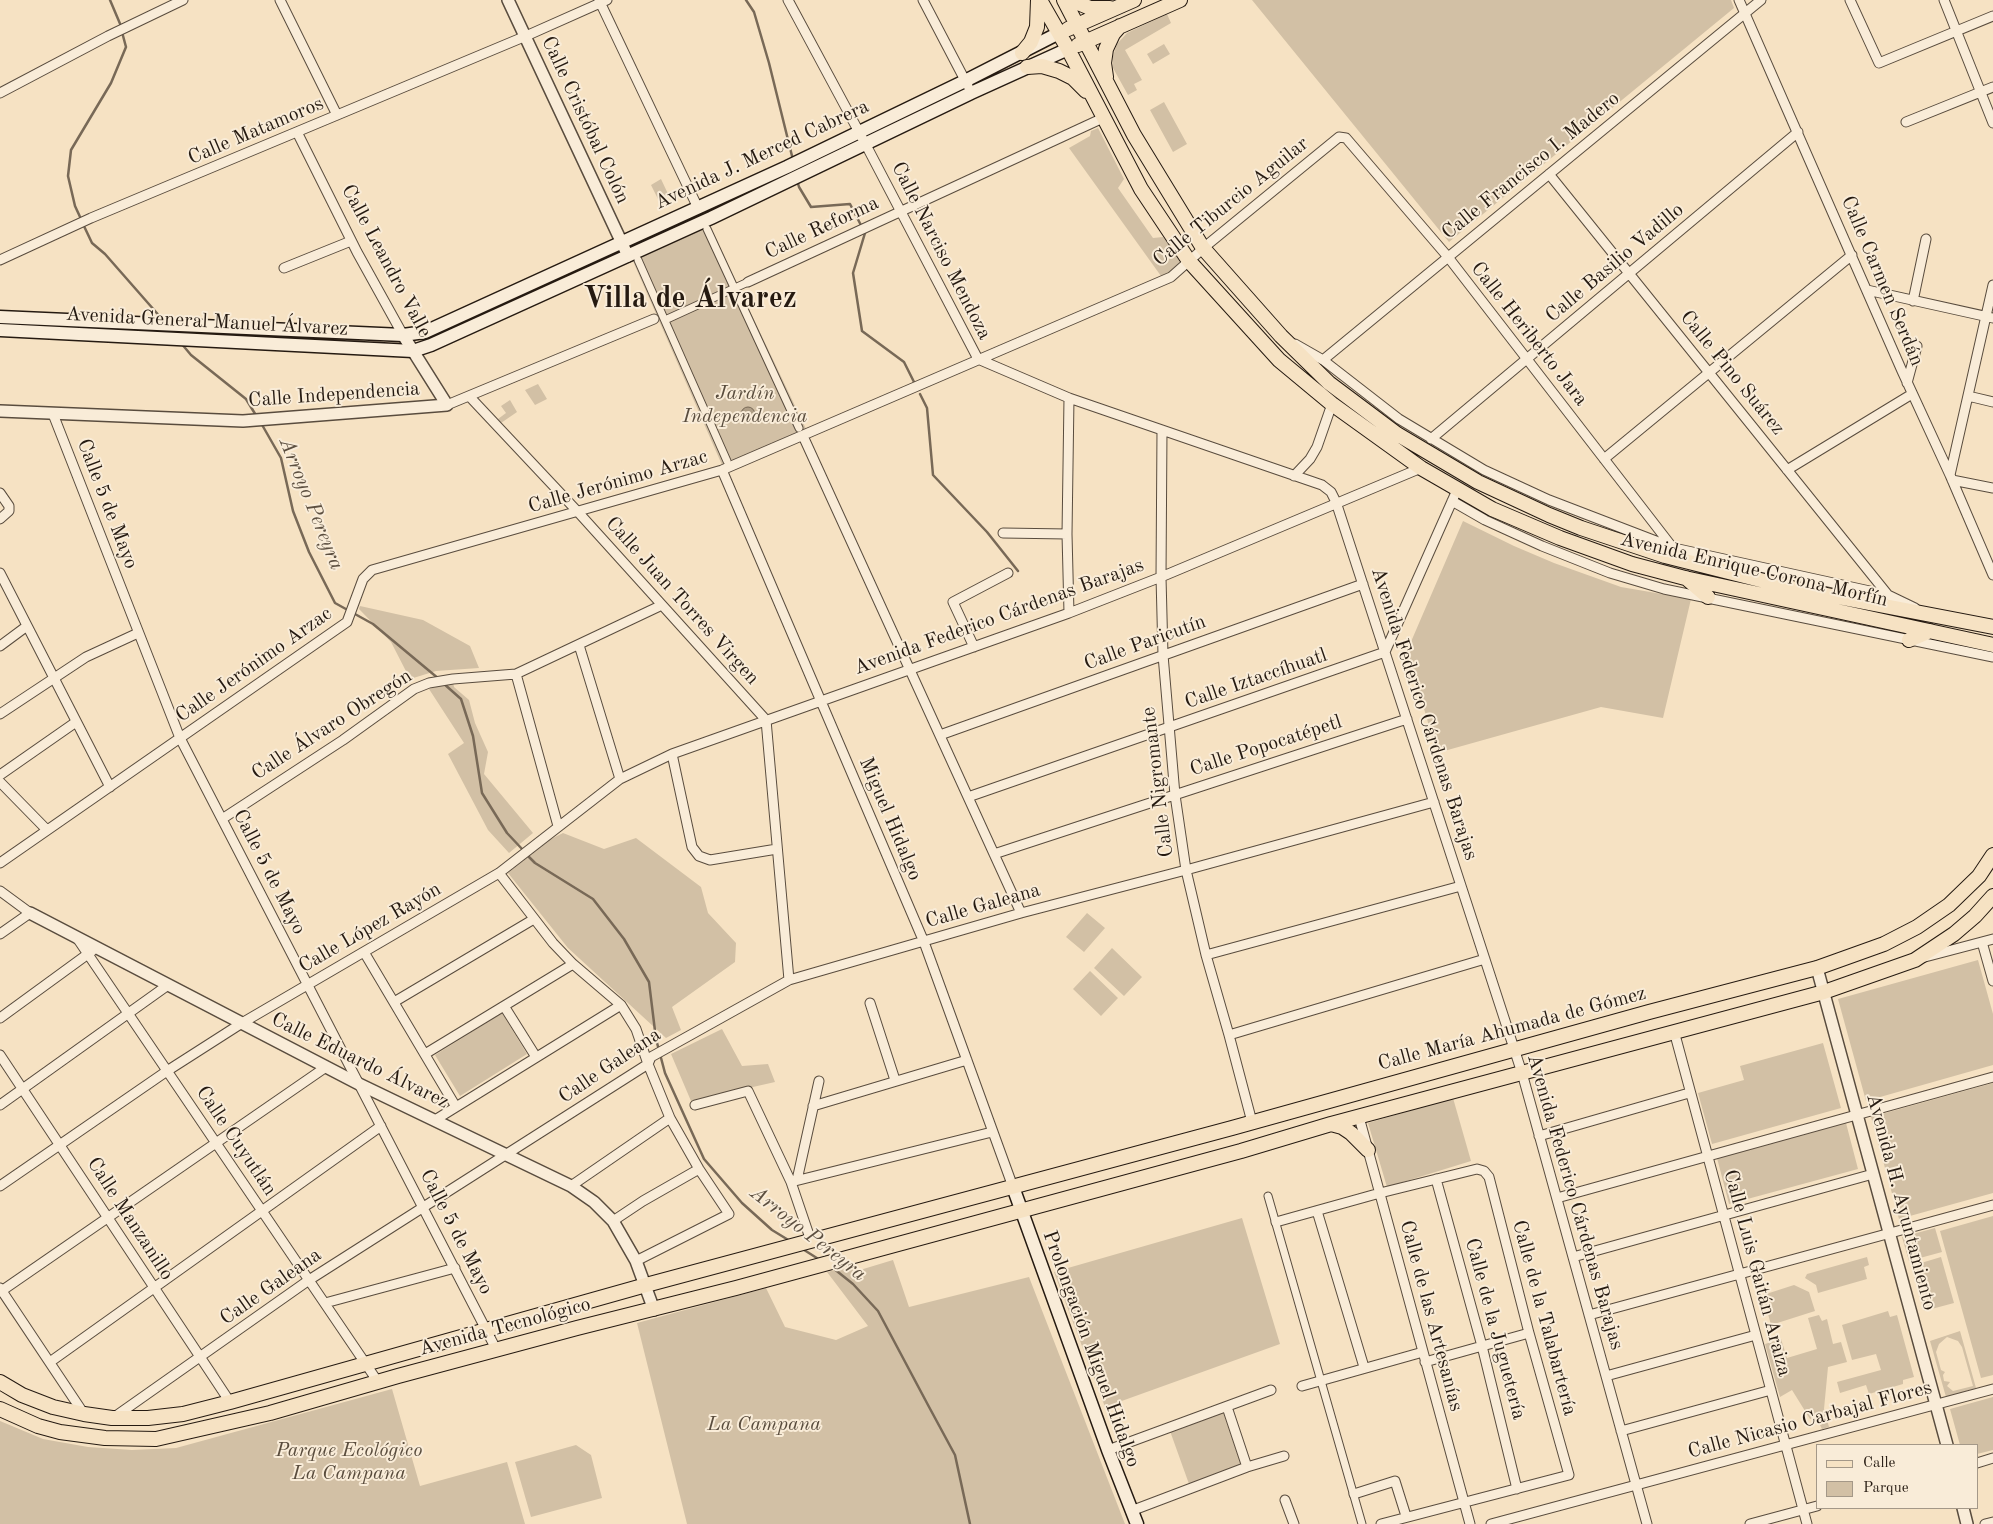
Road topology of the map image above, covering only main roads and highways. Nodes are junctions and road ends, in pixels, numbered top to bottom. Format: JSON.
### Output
{"nodes":[{"id":1,"x":1039,"y":0,"type":"edge"},
{"id":2,"x":1064,"y":0,"type":"edge"},
{"id":3,"x":1072,"y":0,"type":"edge"},
{"id":4,"x":1134,"y":0,"type":"edge"},
{"id":5,"x":1180,"y":0,"type":"edge"},
{"id":6,"x":1115,"y":8,"type":"junction"},
{"id":7,"x":1076,"y":26,"type":"junction"},
{"id":8,"x":1120,"y":26,"type":"junction"},
{"id":9,"x":1059,"y":33,"type":"junction"},
{"id":10,"x":1085,"y":42,"type":"junction"},
{"id":11,"x":1068,"y":49,"type":"junction"},
{"id":12,"x":1022,"y":53,"type":"junction"},
{"id":13,"x":1027,"y":67,"type":"junction"},
{"id":14,"x":1108,"y":88,"type":"junction"},
{"id":15,"x":1093,"y":98,"type":"junction"},
{"id":16,"x":792,"y":165,"type":"junction"},
{"id":17,"x":798,"y":177,"type":"junction"},
{"id":18,"x":0,"y":317,"type":"edge"},
{"id":19,"x":182,"y":325,"type":"junction"},
{"id":20,"x":0,"y":330,"type":"edge"},
{"id":21,"x":403,"y":335,"type":"joint"},
{"id":22,"x":184,"y":339,"type":"junction"},
{"id":23,"x":413,"y":351,"type":"joint"},
{"id":24,"x":1685,"y":578,"type":"junction"},
{"id":25,"x":1708,"y":597,"type":"road end"},
{"id":26,"x":1993,"y":627,"type":"edge"},
{"id":27,"x":1930,"y":631,"type":"junction"},
{"id":28,"x":1909,"y":640,"type":"road end"},
{"id":29,"x":1993,"y":645,"type":"edge"},
{"id":30,"x":1993,"y":855,"type":"edge"},
{"id":31,"x":1993,"y":896,"type":"edge"},
{"id":32,"x":1332,"y":1124,"type":"junction"},
{"id":33,"x":1232,"y":1128,"type":"junction"},
{"id":34,"x":1241,"y":1150,"type":"junction"},
{"id":35,"x":1368,"y":1150,"type":"road end"},
{"id":36,"x":1013,"y":1187,"type":"junction"},
{"id":37,"x":1020,"y":1210,"type":"junction"},
{"id":38,"x":0,"y":1382,"type":"edge"},
{"id":39,"x":0,"y":1409,"type":"edge"},
{"id":40,"x":1137,"y":1524,"type":"edge"}],
"edges":[{"from":1,"to":9,"type":"main road","name":"Avenida Enrique Corona Morfín"},
{"from":1,"to":12,"type":"main road"},
{"from":2,"to":7,"type":"main road","name":"Avenida Enrique Corona Morfín"},
{"from":3,"to":6,"type":"main road"},
{"from":4,"to":6,"type":"main road","name":"Avenida J. Merced Cabrera"},
{"from":5,"to":8,"type":"main road"},
{"from":6,"to":7,"type":"main road","name":"Avenida J. Merced Cabrera"},
{"from":7,"to":9,"type":"main road","name":"Avenida J. Merced Cabrera"},
{"from":7,"to":10,"type":"main road","name":"Avenida Enrique Corona Morfín"},
{"from":8,"to":10,"type":"main road"},
{"from":8,"to":14,"type":"main road"},
{"from":9,"to":11,"type":"main road","name":"Avenida Enrique Corona Morfín"},
{"from":9,"to":12,"type":"main road","name":"Avenida J. Merced Cabrera"},
{"from":10,"to":11,"type":"main road"},
{"from":10,"to":14,"type":"main road","name":"Avenida Enrique Corona Morfín"},
{"from":11,"to":13,"type":"main road","name":"Avenida J. Merced Cabrera"},
{"from":11,"to":15,"type":"main road","name":"Avenida Enrique Corona Morfín"},
{"from":12,"to":16,"type":"main road","name":"Avenida J. Merced Cabrera"},
{"from":13,"to":15,"type":"main road"},
{"from":13,"to":17,"type":"main road","name":"Avenida J. Merced Cabrera"},
{"from":14,"to":26,"type":"main road","name":"Avenida Enrique Corona Morfín"},
{"from":15,"to":24,"type":"main road","name":"Avenida Enrique Corona Morfín"},
{"from":16,"to":17,"type":"main road"},
{"from":16,"to":21,"type":"main road","name":"Avenida J. Merced Cabrera"},
{"from":17,"to":23,"type":"main road","name":"Avenida J. Merced Cabrera"},
{"from":18,"to":19,"type":"main road","name":"Avenida General Manuel Álvarez"},
{"from":19,"to":21,"type":"main road","name":"Avenida General Manuel Álvarez"},
{"from":19,"to":22,"type":"main road"},
{"from":20,"to":22,"type":"main road","name":"Avenida General Manuel Álvarez"},
{"from":22,"to":23,"type":"main road","name":"Avenida General Manuel Álvarez"},
{"from":24,"to":25,"type":"main road"},
{"from":24,"to":27,"type":"main road","name":"Avenida Enrique Corona Morfín"},
{"from":27,"to":28,"type":"main road"},
{"from":27,"to":29,"type":"main road","name":"Avenida Enrique Corona Morfín"},
{"from":30,"to":33,"type":"main road","name":"Calle María Ahumada de Gómez"},
{"from":31,"to":32,"type":"main road"},
{"from":32,"to":34,"type":"main road"},
{"from":32,"to":35,"type":"main road"},
{"from":33,"to":34,"type":"main road"},
{"from":33,"to":36,"type":"main road","name":"Calle María Ahumada de Gómez"},
{"from":34,"to":37,"type":"main road"},
{"from":36,"to":37,"type":"main road","name":"Prolongación Miguel Hidalgo"},
{"from":36,"to":38,"type":"main road","name":"Avenida Tecnológico"},
{"from":37,"to":39,"type":"main road","name":"Avenida Tecnológico"},
{"from":37,"to":40,"type":"main road","name":"Prolongación Miguel Hidalgo"}]}
